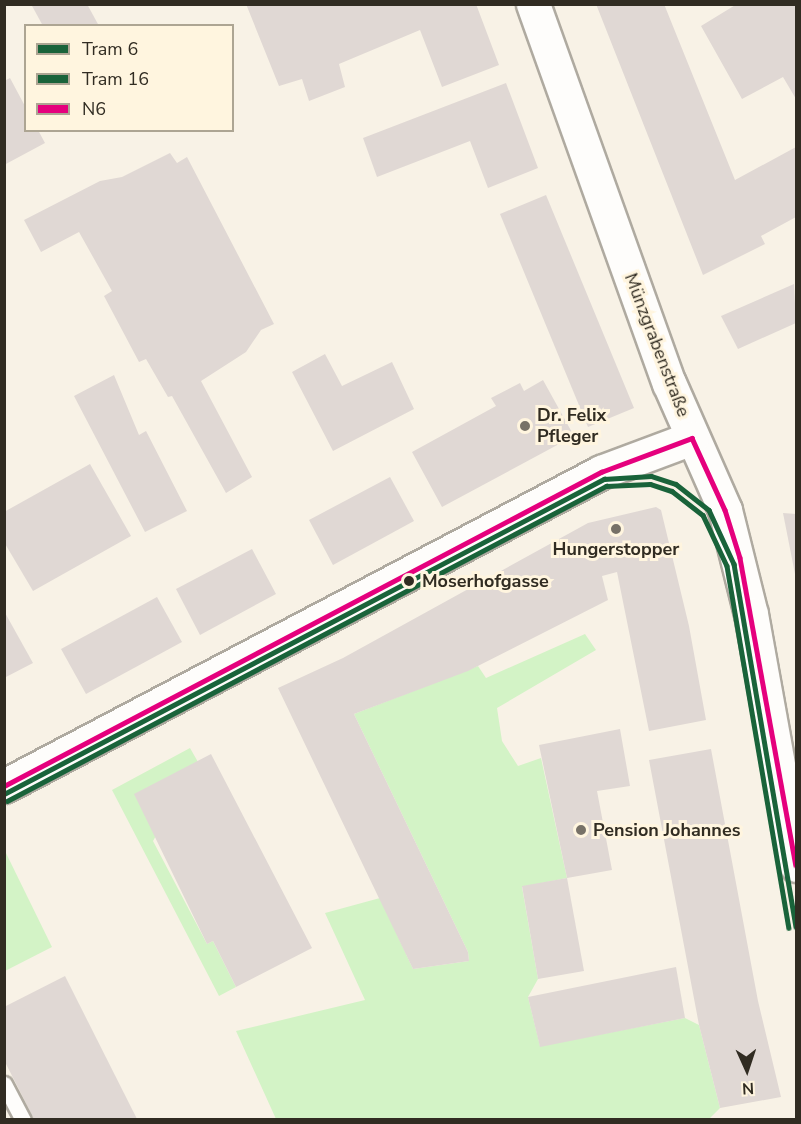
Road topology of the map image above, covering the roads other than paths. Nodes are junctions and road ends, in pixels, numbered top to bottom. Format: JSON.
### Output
{"nodes":[{"id":1,"x":533,"y":4,"type":"edge"},
{"id":2,"x":692,"y":438,"type":"junction"},
{"id":3,"x":4,"y":786,"type":"edge"},
{"id":4,"x":796,"y":865,"type":"edge"},
{"id":5,"x":4,"y":1084,"type":"edge"},
{"id":6,"x":23,"y":1119,"type":"edge"}],
"edges":[{"from":1,"to":2,"type":"main road","name":"Münzgrabenstraße"},
{"from":2,"to":3,"type":"main road"},
{"from":2,"to":4,"type":"main road","name":"Münzgrabenstraße"},
{"from":5,"to":6,"type":"lane"}]}
